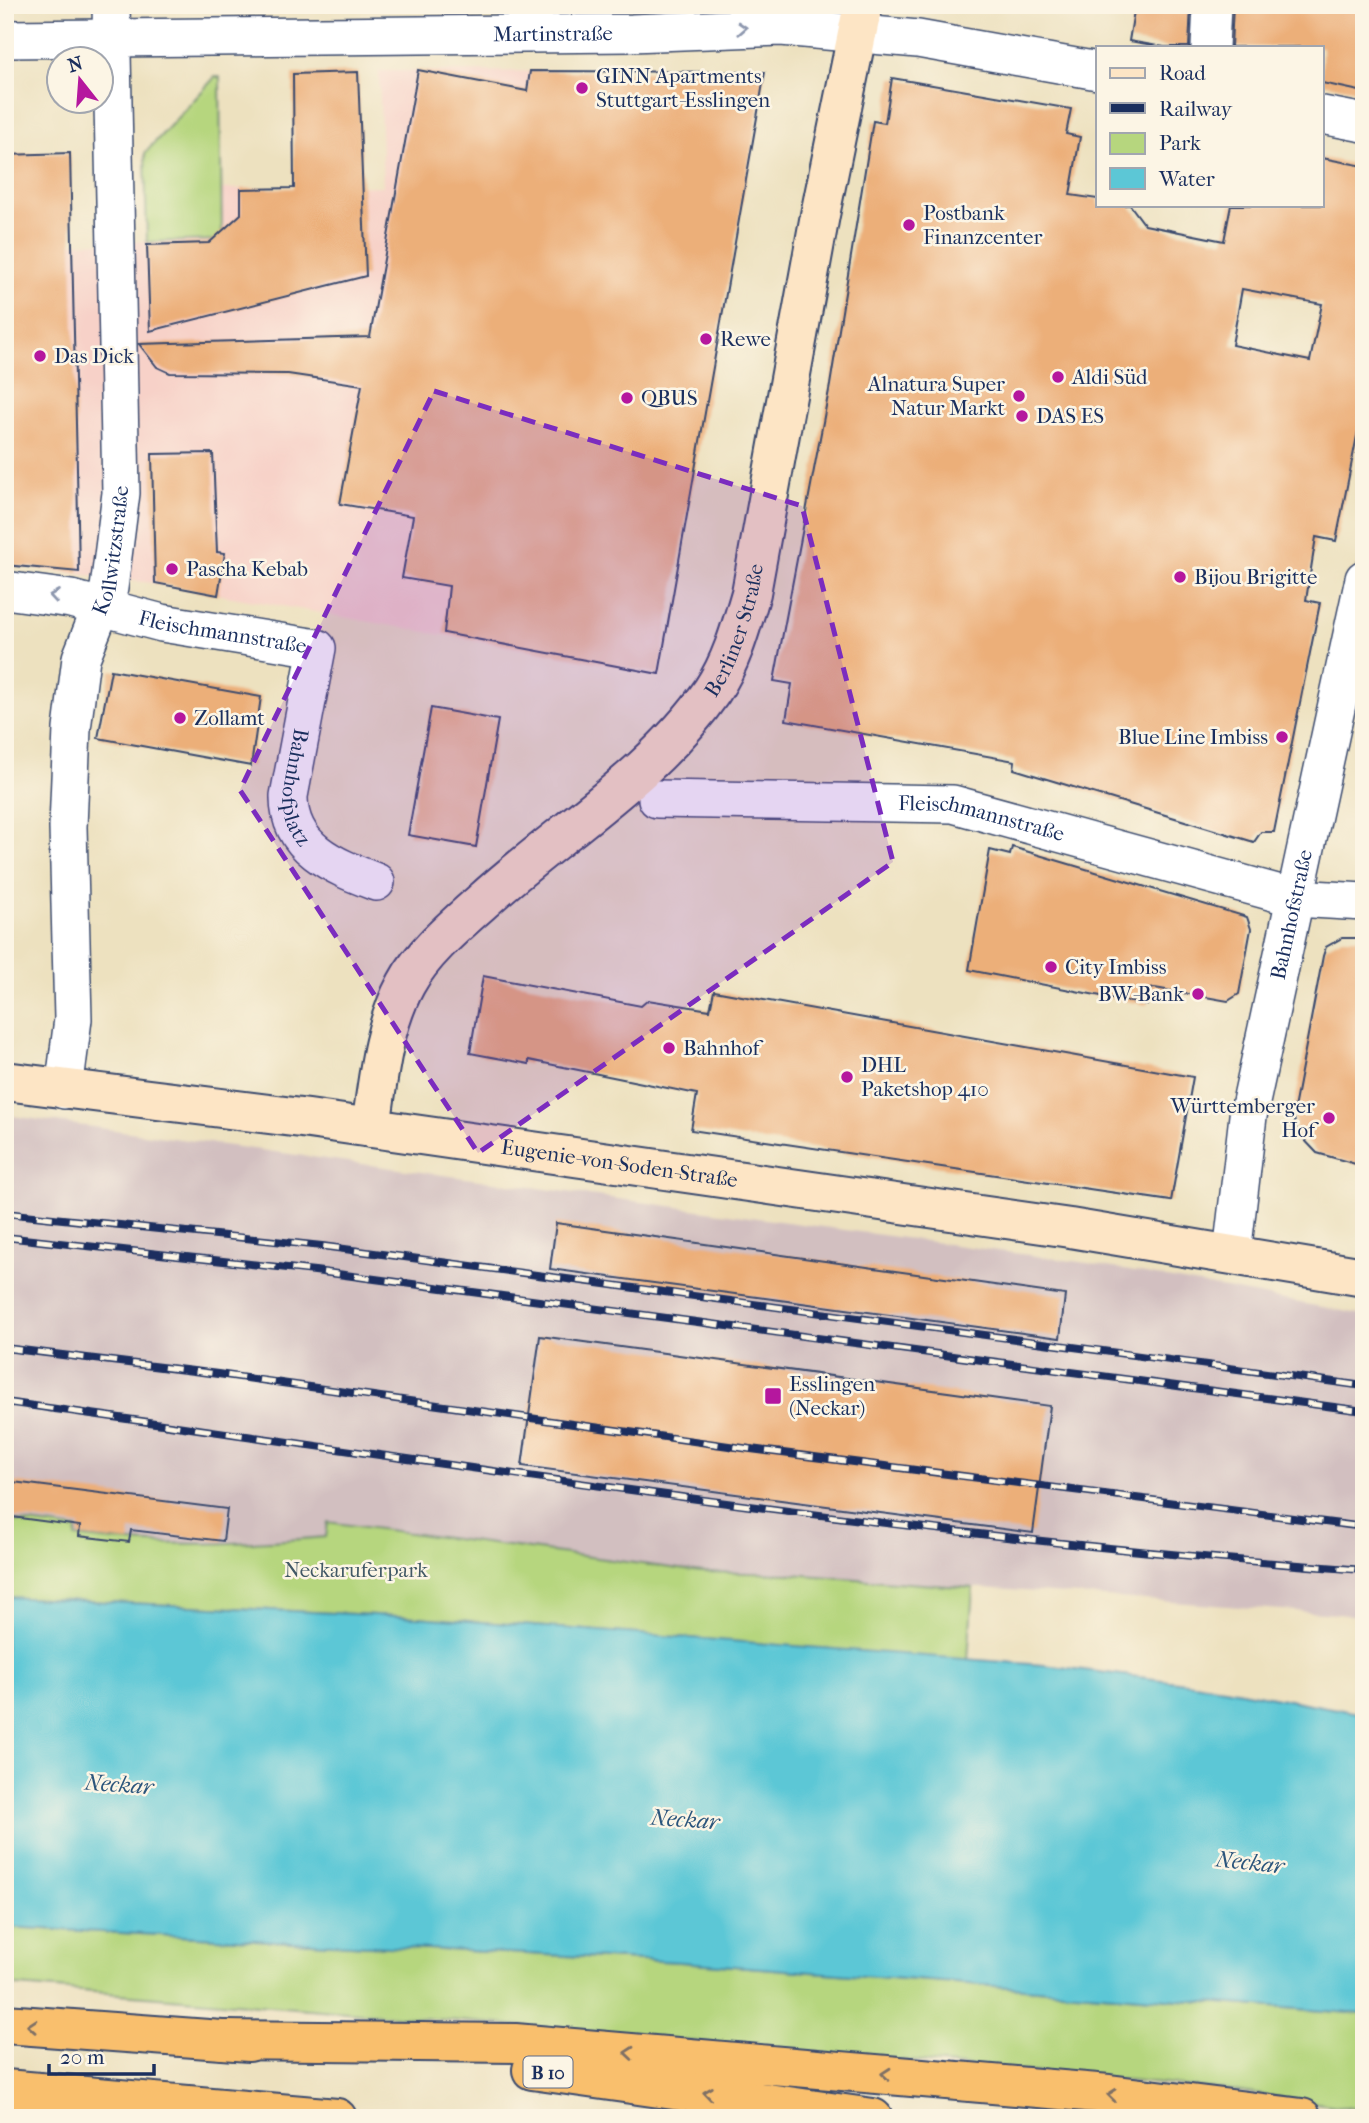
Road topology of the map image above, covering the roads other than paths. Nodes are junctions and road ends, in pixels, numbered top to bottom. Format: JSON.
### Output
{"nodes":[{"id":1,"x":1212,"y":5,"type":"edge"},
{"id":2,"x":860,"y":20,"type":"edge"},
{"id":3,"x":112,"y":21,"type":"edge"},
{"id":4,"x":5,"y":39,"type":"edge"},
{"id":5,"x":1210,"y":46,"type":"edge"},
{"id":6,"x":1096,"y":71,"type":"edge"},
{"id":7,"x":1324,"y":115,"type":"edge"},
{"id":8,"x":1364,"y":123,"type":"edge"},
{"id":9,"x":1364,"y":579,"type":"edge"},
{"id":10,"x":5,"y":590,"type":"edge"},
{"id":11,"x":103,"y":607,"type":"junction"},
{"id":12,"x":317,"y":648,"type":"joint"},
{"id":13,"x":657,"y":799,"type":"dead end"},
{"id":14,"x":376,"y":882,"type":"dead end"},
{"id":15,"x":1280,"y":894,"type":"junction"},
{"id":16,"x":1364,"y":902,"type":"edge"},
{"id":17,"x":5,"y":1081,"type":"edge"},
{"id":18,"x":64,"y":1090,"type":"junction"},
{"id":19,"x":371,"y":1128,"type":"junction"},
{"id":20,"x":1232,"y":1254,"type":"junction"},
{"id":21,"x":1364,"y":1277,"type":"edge"},
{"id":22,"x":5,"y":2024,"type":"edge"},
{"id":23,"x":223,"y":2040,"type":"junction"},
{"id":24,"x":5,"y":2090,"type":"edge"},
{"id":25,"x":89,"y":2095,"type":"junction"},
{"id":26,"x":201,"y":2118,"type":"edge"},
{"id":27,"x":337,"y":2118,"type":"edge"},
{"id":28,"x":873,"y":2118,"type":"edge"},
{"id":29,"x":1302,"y":2118,"type":"edge"}],
"edges":[{"from":1,"to":5,"type":"street"},
{"from":3,"to":2,"type":"street","name":"Martinstraße","one_way":true},
{"from":2,"to":6,"type":"street","name":"Martinstraße"},
{"from":2,"to":19,"type":"main road","name":"Berliner Straße"},
{"from":3,"to":4,"type":"street","name":"Martinstraße"},
{"from":3,"to":11,"type":"street","name":"Kollwitzstraße"},
{"from":7,"to":8,"type":"street"},
{"from":9,"to":15,"type":"street","name":"Bahnhofstraße"},
{"from":11,"to":10,"type":"street","name":"Fleischmannstraße","one_way":true},
{"from":11,"to":12,"type":"street","name":"Fleischmannstraße"},
{"from":11,"to":18,"type":"street","name":"Kollwitzstraße"},
{"from":12,"to":14,"type":"street","name":"Bahnhofplatz"},
{"from":13,"to":15,"type":"street","name":"Fleischmannstraße"},
{"from":15,"to":16,"type":"street","name":"Fleischmannstraße"},
{"from":15,"to":20,"type":"street","name":"Bahnhofstraße"},
{"from":17,"to":18,"type":"main road","name":"Eugenie-von-Soden-Straße"},
{"from":18,"to":19,"type":"main road","name":"Eugenie-von-Soden-Straße"},
{"from":19,"to":20,"type":"main road","name":"Eugenie-von-Soden-Straße"},
{"from":20,"to":21,"type":"main road","name":"Eugenie-von-Soden-Straße"},
{"from":23,"to":22,"type":"highway","number":"B 10","one_way":true},
{"from":28,"to":23,"type":"highway","number":"B 10","one_way":true},
{"from":29,"to":23,"type":"highway","one_way":true},
{"from":24,"to":25,"type":"highway"},
{"from":25,"to":26,"type":"highway"},
{"from":25,"to":27,"type":"highway"}]}
